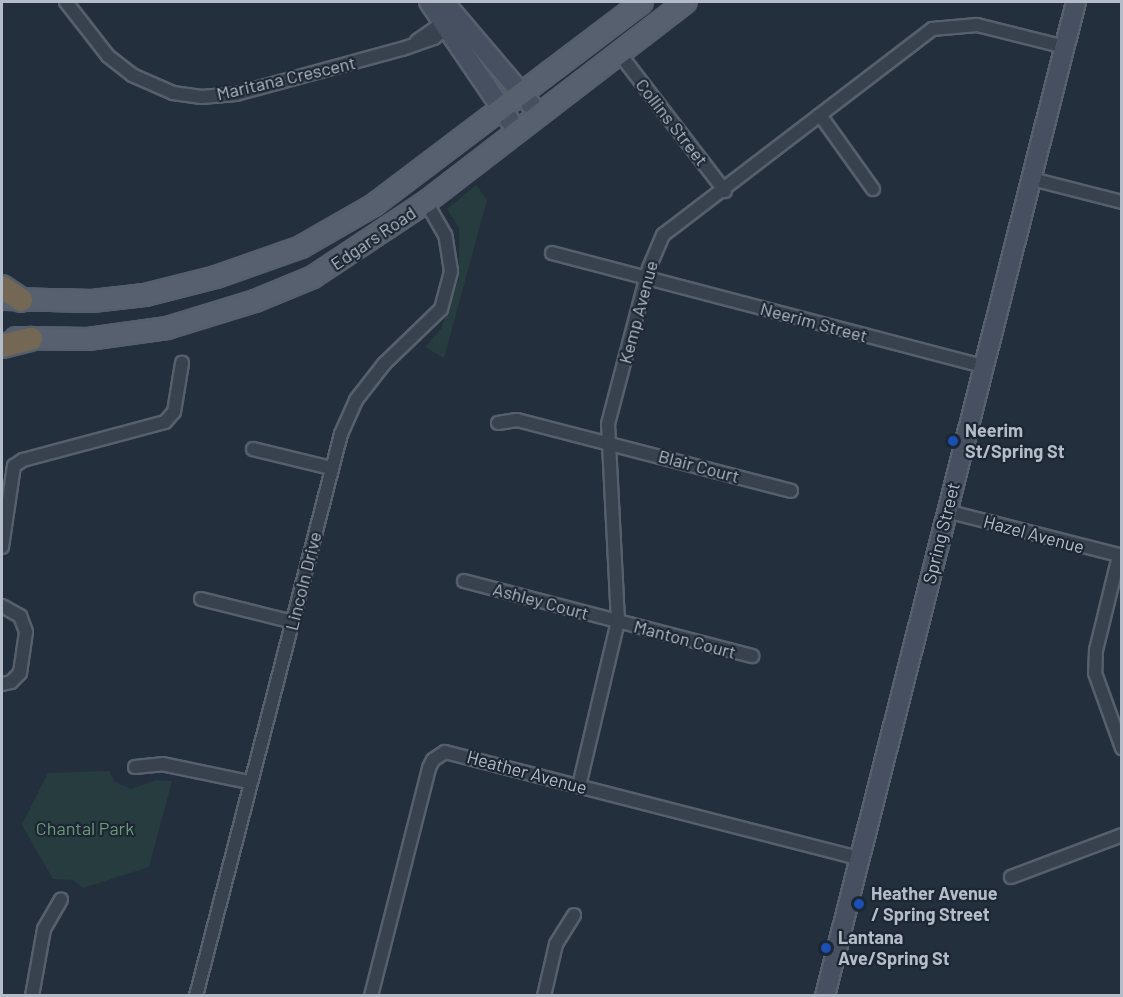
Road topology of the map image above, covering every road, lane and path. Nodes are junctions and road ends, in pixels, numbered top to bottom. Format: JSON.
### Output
{"nodes":[{"id":1,"x":66,"y":2,"type":"edge"},
{"id":2,"x":429,"y":2,"type":"edge"},
{"id":3,"x":444,"y":2,"type":"edge"},
{"id":4,"x":642,"y":2,"type":"edge"},
{"id":5,"x":686,"y":2,"type":"edge"},
{"id":6,"x":1076,"y":2,"type":"edge"},
{"id":7,"x":459,"y":15,"type":"junction"},
{"id":8,"x":443,"y":27,"type":"junction"},
{"id":9,"x":1065,"y":47,"type":"junction"},
{"id":10,"x":619,"y":52,"type":"junction"},
{"id":11,"x":524,"y":92,"type":"junction"},
{"id":12,"x":502,"y":110,"type":"junction"},
{"id":13,"x":539,"y":114,"type":"junction"},
{"id":14,"x":820,"y":114,"type":"junction"},
{"id":15,"x":517,"y":131,"type":"junction"},
{"id":16,"x":1032,"y":178,"type":"junction"},
{"id":17,"x":873,"y":189,"type":"dead end"},
{"id":18,"x":725,"y":191,"type":"junction"},
{"id":19,"x":426,"y":202,"type":"junction"},
{"id":20,"x":1122,"y":202,"type":"edge"},
{"id":21,"x":552,"y":254,"type":"dead end"},
{"id":22,"x":646,"y":278,"type":"junction"},
{"id":23,"x":2,"y":287,"type":"edge"},
{"id":24,"x":11,"y":299,"type":"edge"},
{"id":25,"x":2,"y":337,"type":"edge"},
{"id":26,"x":31,"y":339,"type":"junction"},
{"id":27,"x":2,"y":346,"type":"edge"},
{"id":28,"x":182,"y":363,"type":"dead end"},
{"id":29,"x":983,"y":366,"type":"junction"},
{"id":30,"x":498,"y":423,"type":"dead end"},
{"id":31,"x":607,"y":442,"type":"junction"},
{"id":32,"x":253,"y":448,"type":"dead end"},
{"id":33,"x":331,"y":468,"type":"junction"},
{"id":34,"x":790,"y":491,"type":"dead end"},
{"id":35,"x":946,"y":511,"type":"junction"},
{"id":36,"x":2,"y":547,"type":"edge"},
{"id":37,"x":1120,"y":556,"type":"edge"},
{"id":38,"x":464,"y":581,"type":"dead end"},
{"id":39,"x":201,"y":599,"type":"dead end"},
{"id":40,"x":2,"y":606,"type":"edge"},
{"id":41,"x":618,"y":621,"type":"junction"},
{"id":42,"x":293,"y":622,"type":"junction"},
{"id":43,"x":752,"y":656,"type":"dead end"},
{"id":44,"x":2,"y":684,"type":"edge"},
{"id":45,"x":1122,"y":748,"type":"edge"},
{"id":46,"x":135,"y":767,"type":"dead end"},
{"id":47,"x":249,"y":782,"type":"junction"},
{"id":48,"x":579,"y":786,"type":"junction"},
{"id":49,"x":1122,"y":835,"type":"edge"},
{"id":50,"x":858,"y":858,"type":"junction"},
{"id":51,"x":1011,"y":876,"type":"dead end"},
{"id":52,"x":61,"y":898,"type":"dead end"},
{"id":53,"x":574,"y":915,"type":"dead end"},
{"id":54,"x":32,"y":996,"type":"edge"},
{"id":55,"x":196,"y":996,"type":"edge"},
{"id":56,"x":371,"y":996,"type":"edge"},
{"id":57,"x":544,"y":996,"type":"edge"},
{"id":58,"x":825,"y":996,"type":"edge"}],
"edges":[{"from":1,"to":8,"type":"street","name":"Maritana Crescent"},
{"from":2,"to":8,"type":"street"},
{"from":3,"to":7,"type":"street"},
{"from":4,"to":11,"type":"main road","name":"Edgars Road"},
{"from":5,"to":10,"type":"main road","name":"Edgars Road"},
{"from":6,"to":9,"type":"street","name":"Spring Street"},
{"from":7,"to":8,"type":"street","name":"Maritana Crescent"},
{"from":7,"to":11,"type":"street"},
{"from":8,"to":12,"type":"street"},
{"from":9,"to":14,"type":"street","name":"Kemp Avenue"},
{"from":9,"to":16,"type":"street","name":"Spring Street"},
{"from":10,"to":13,"type":"main road","name":"Edgars Road"},
{"from":10,"to":18,"type":"street","name":"Collins Street"},
{"from":11,"to":12,"type":"main road","name":"Edgars Road"},
{"from":11,"to":13,"type":"street"},
{"from":12,"to":15,"type":"street"},
{"from":12,"to":24,"type":"main road","name":"Edgars Road"},
{"from":13,"to":15,"type":"main road","name":"Edgars Road"},
{"from":14,"to":17,"type":"street"},
{"from":14,"to":18,"type":"street","name":"Kemp Avenue"},
{"from":15,"to":19,"type":"main road","name":"Edgars Road"},
{"from":16,"to":20,"type":"street"},
{"from":16,"to":29,"type":"street","name":"Spring Street"},
{"from":18,"to":22,"type":"street","name":"Kemp Avenue"},
{"from":19,"to":26,"type":"main road","name":"Edgars Road"},
{"from":19,"to":33,"type":"street","name":"Lincoln Drive"},
{"from":21,"to":22,"type":"street","name":"Neerim Street"},
{"from":22,"to":29,"type":"street","name":"Neerim Street"},
{"from":22,"to":31,"type":"street","name":"Kemp Avenue"},
{"from":23,"to":24,"type":"highway"},
{"from":25,"to":26,"type":"main road","name":"Edgars Road"},
{"from":26,"to":27,"type":"highway"},
{"from":28,"to":36,"type":"street"},
{"from":29,"to":35,"type":"street","name":"Spring Street"},
{"from":30,"to":31,"type":"street","name":"Blair Court"},
{"from":31,"to":34,"type":"street","name":"Blair Court"},
{"from":31,"to":41,"type":"street","name":"Kemp Avenue"},
{"from":32,"to":33,"type":"street"},
{"from":33,"to":42,"type":"street","name":"Lincoln Drive"},
{"from":35,"to":37,"type":"street","name":"Hazel Avenue"},
{"from":35,"to":50,"type":"street","name":"Spring Street"},
{"from":37,"to":45,"type":"street"},
{"from":38,"to":41,"type":"street","name":"Ashley Court"},
{"from":39,"to":42,"type":"street"},
{"from":40,"to":44,"type":"street"},
{"from":41,"to":43,"type":"street","name":"Manton Court"},
{"from":41,"to":48,"type":"street","name":"Kemp Avenue"},
{"from":42,"to":47,"type":"street","name":"Lincoln Drive"},
{"from":46,"to":47,"type":"street"},
{"from":47,"to":55,"type":"street","name":"Lincoln Drive"},
{"from":48,"to":50,"type":"street","name":"Heather Avenue"},
{"from":48,"to":56,"type":"street","name":"Heather Avenue"},
{"from":49,"to":51,"type":"street"},
{"from":50,"to":58,"type":"street","name":"Spring Street"},
{"from":52,"to":54,"type":"street"},
{"from":53,"to":57,"type":"street"}]}
